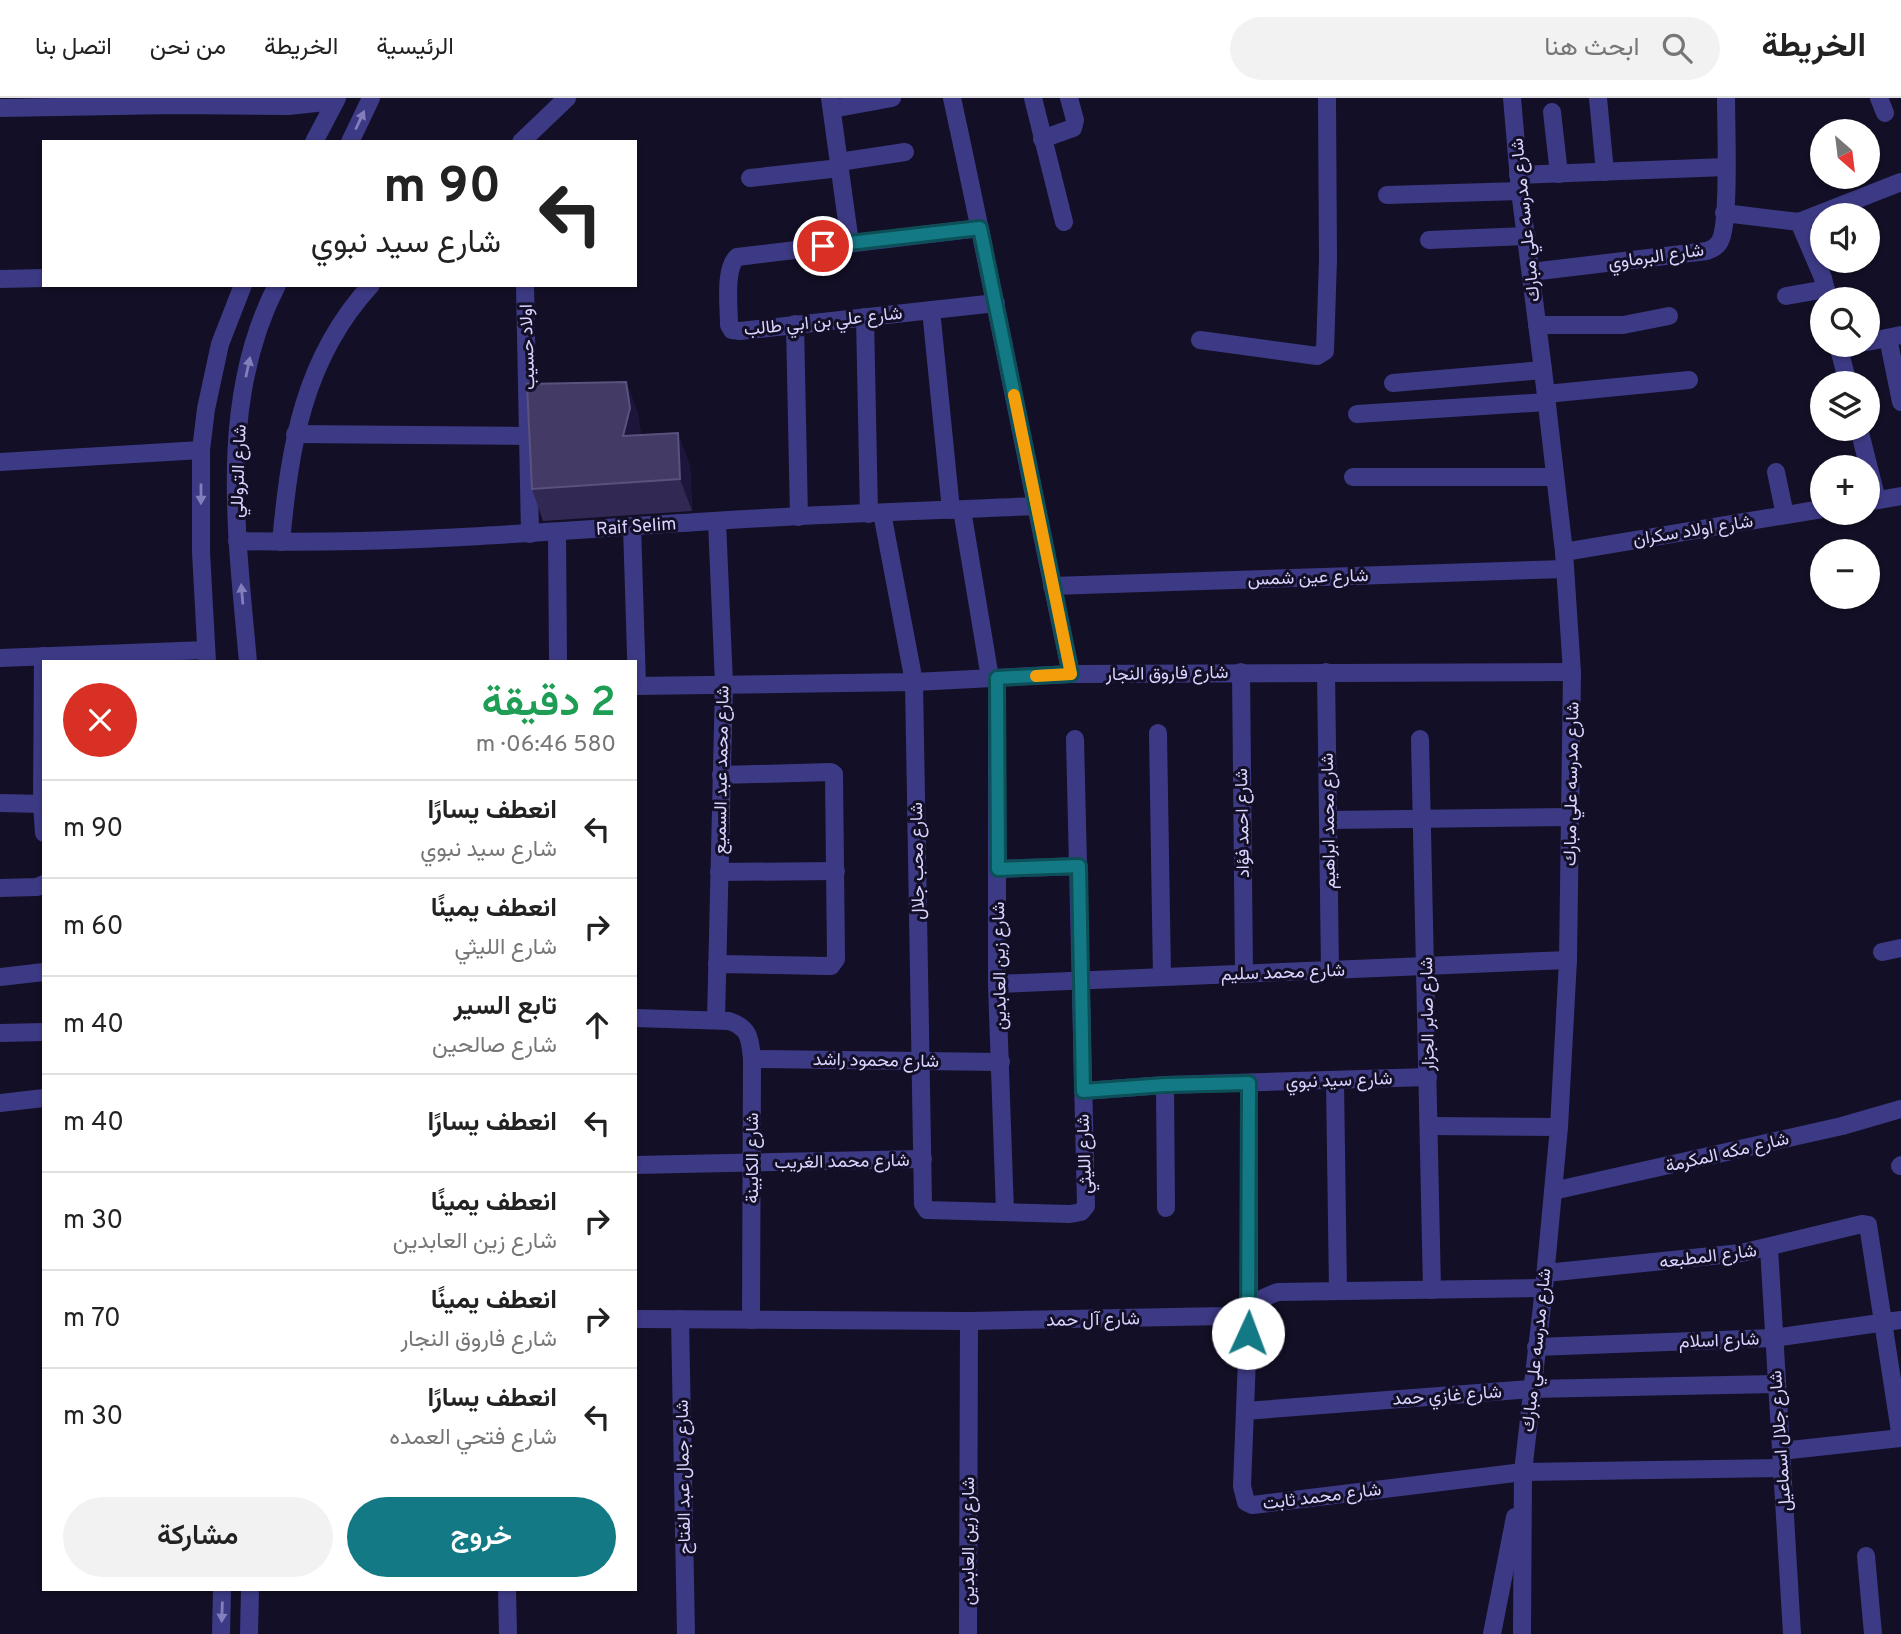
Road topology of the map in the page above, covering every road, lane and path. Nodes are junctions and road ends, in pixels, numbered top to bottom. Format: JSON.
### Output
{"nodes":[{"id":1,"x":371,"y":98,"type":"edge"},
{"id":2,"x":567,"y":98,"type":"edge"},
{"id":3,"x":892,"y":98,"type":"edge"},
{"id":4,"x":952,"y":98,"type":"edge"},
{"id":5,"x":1033,"y":98,"type":"edge"},
{"id":6,"x":1069,"y":98,"type":"edge"},
{"id":7,"x":1327,"y":98,"type":"edge"},
{"id":8,"x":1512,"y":98,"type":"edge"},
{"id":9,"x":1598,"y":98,"type":"edge"},
{"id":10,"x":1726,"y":98,"type":"edge"},
{"id":11,"x":336,"y":100,"type":"edge"},
{"id":12,"x":831,"y":104,"type":"edge"},
{"id":13,"x":0,"y":108,"type":"edge"},
{"id":14,"x":1552,"y":112,"type":"dead end"},
{"id":15,"x":1042,"y":139,"type":"junction"},
{"id":16,"x":315,"y":140,"type":"edge"},
{"id":17,"x":351,"y":140,"type":"edge"},
{"id":18,"x":523,"y":140,"type":"edge"},
{"id":19,"x":905,"y":152,"type":"dead end"},
{"id":20,"x":839,"y":165,"type":"junction"},
{"id":21,"x":1726,"y":167,"type":"junction"},
{"id":22,"x":1605,"y":172,"type":"junction"},
{"id":23,"x":1559,"y":174,"type":"junction"},
{"id":24,"x":750,"y":178,"type":"dead end"},
{"id":25,"x":1901,"y":182,"type":"edge"},
{"id":26,"x":1519,"y":183,"type":"junction"},
{"id":27,"x":1387,"y":195,"type":"dead end"},
{"id":28,"x":1724,"y":213,"type":"junction"},
{"id":29,"x":1064,"y":222,"type":"dead end"},
{"id":30,"x":1799,"y":222,"type":"junction"},
{"id":31,"x":980,"y":228,"type":"junction"},
{"id":32,"x":1527,"y":236,"type":"junction"},
{"id":33,"x":1429,"y":240,"type":"dead end"},
{"id":34,"x":850,"y":243,"type":"junction"},
{"id":35,"x":1531,"y":272,"type":"junction"},
{"id":36,"x":42,"y":278,"type":"edge"},
{"id":37,"x":0,"y":279,"type":"edge"},
{"id":38,"x":242,"y":287,"type":"edge"},
{"id":39,"x":276,"y":287,"type":"edge"},
{"id":40,"x":369,"y":287,"type":"edge"},
{"id":41,"x":525,"y":287,"type":"edge"},
{"id":42,"x":1824,"y":287,"type":"edge"},
{"id":43,"x":1810,"y":295,"type":"edge"},
{"id":44,"x":1786,"y":296,"type":"dead end"},
{"id":45,"x":996,"y":303,"type":"junction"},
{"id":46,"x":931,"y":310,"type":"junction"},
{"id":47,"x":1669,"y":316,"type":"dead end"},
{"id":48,"x":865,"y":317,"type":"junction"},
{"id":49,"x":795,"y":324,"type":"junction"},
{"id":50,"x":1536,"y":326,"type":"junction"},
{"id":51,"x":1895,"y":336,"type":"edge"},
{"id":52,"x":1200,"y":340,"type":"dead end"},
{"id":53,"x":1544,"y":370,"type":"junction"},
{"id":54,"x":1689,"y":380,"type":"dead end"},
{"id":55,"x":1393,"y":383,"type":"dead end"},
{"id":56,"x":1547,"y":398,"type":"junction"},
{"id":57,"x":1901,"y":402,"type":"edge"},
{"id":58,"x":1357,"y":414,"type":"dead end"},
{"id":59,"x":295,"y":434,"type":"junction"},
{"id":60,"x":530,"y":436,"type":"junction"},
{"id":61,"x":201,"y":450,"type":"junction"},
{"id":62,"x":0,"y":462,"type":"edge"},
{"id":63,"x":1776,"y":472,"type":"dead end"},
{"id":64,"x":1353,"y":477,"type":"dead end"},
{"id":65,"x":1554,"y":477,"type":"junction"},
{"id":66,"x":1901,"y":496,"type":"edge"},
{"id":67,"x":1880,"y":500,"type":"edge"},
{"id":68,"x":1035,"y":506,"type":"junction"},
{"id":69,"x":956,"y":510,"type":"junction"},
{"id":70,"x":1810,"y":511,"type":"edge"},
{"id":71,"x":876,"y":514,"type":"junction"},
{"id":72,"x":1785,"y":515,"type":"junction"},
{"id":73,"x":799,"y":517,"type":"junction"},
{"id":74,"x":717,"y":521,"type":"junction"},
{"id":75,"x":632,"y":526,"type":"junction"},
{"id":76,"x":557,"y":533,"type":"junction"},
{"id":77,"x":530,"y":534,"type":"junction"},
{"id":78,"x":237,"y":541,"type":"junction"},
{"id":79,"x":281,"y":542,"type":"junction"},
{"id":80,"x":1564,"y":561,"type":"junction"},
{"id":81,"x":1052,"y":586,"type":"junction"},
{"id":82,"x":43,"y":656,"type":"junction"},
{"id":83,"x":206,"y":656,"type":"edge"},
{"id":84,"x":0,"y":658,"type":"edge"},
{"id":85,"x":43,"y":660,"type":"edge"},
{"id":86,"x":248,"y":660,"type":"edge"},
{"id":87,"x":558,"y":660,"type":"edge"},
{"id":88,"x":635,"y":660,"type":"edge"},
{"id":89,"x":1241,"y":672,"type":"junction"},
{"id":90,"x":1326,"y":672,"type":"junction"},
{"id":91,"x":1572,"y":672,"type":"junction"},
{"id":92,"x":1071,"y":674,"type":"junction"},
{"id":93,"x":993,"y":678,"type":"junction"},
{"id":94,"x":914,"y":682,"type":"junction"},
{"id":95,"x":723,"y":684,"type":"junction"},
{"id":96,"x":637,"y":686,"type":"edge"},
{"id":97,"x":1158,"y":733,"type":"dead end"},
{"id":98,"x":1074,"y":738,"type":"dead end"},
{"id":99,"x":1420,"y":738,"type":"dead end"},
{"id":100,"x":722,"y":775,"type":"junction"},
{"id":101,"x":0,"y":803,"type":"edge"},
{"id":102,"x":42,"y":804,"type":"edge"},
{"id":103,"x":1570,"y":817,"type":"junction"},
{"id":104,"x":1421,"y":819,"type":"junction"},
{"id":105,"x":1328,"y":820,"type":"junction"},
{"id":106,"x":1079,"y":866,"type":"junction"},
{"id":107,"x":998,"y":869,"type":"junction"},
{"id":108,"x":836,"y":871,"type":"junction"},
{"id":109,"x":719,"y":873,"type":"junction"},
{"id":110,"x":42,"y":885,"type":"edge"},
{"id":111,"x":0,"y":888,"type":"edge"},
{"id":112,"x":1901,"y":948,"type":"edge"},
{"id":113,"x":1882,"y":952,"type":"dead end"},
{"id":114,"x":1568,"y":960,"type":"junction"},
{"id":115,"x":717,"y":964,"type":"junction"},
{"id":116,"x":1426,"y":966,"type":"junction"},
{"id":117,"x":1331,"y":970,"type":"junction"},
{"id":118,"x":42,"y":972,"type":"edge"},
{"id":119,"x":1244,"y":974,"type":"junction"},
{"id":120,"x":0,"y":977,"type":"edge"},
{"id":121,"x":1162,"y":977,"type":"junction"},
{"id":122,"x":1079,"y":981,"type":"junction"},
{"id":123,"x":998,"y":984,"type":"junction"},
{"id":124,"x":637,"y":1018,"type":"edge"},
{"id":125,"x":716,"y":1020,"type":"junction"},
{"id":126,"x":42,"y":1032,"type":"edge"},
{"id":127,"x":0,"y":1033,"type":"edge"},
{"id":128,"x":752,"y":1059,"type":"junction"},
{"id":129,"x":920,"y":1061,"type":"junction"},
{"id":130,"x":1001,"y":1062,"type":"junction"},
{"id":131,"x":1428,"y":1077,"type":"junction"},
{"id":132,"x":1335,"y":1081,"type":"junction"},
{"id":133,"x":1249,"y":1083,"type":"junction"},
{"id":134,"x":1165,"y":1085,"type":"junction"},
{"id":135,"x":1083,"y":1091,"type":"junction"},
{"id":136,"x":42,"y":1098,"type":"edge"},
{"id":137,"x":0,"y":1103,"type":"edge"},
{"id":138,"x":1901,"y":1109,"type":"edge"},
{"id":139,"x":1429,"y":1126,"type":"junction"},
{"id":140,"x":1559,"y":1128,"type":"junction"},
{"id":141,"x":923,"y":1160,"type":"junction"},
{"id":142,"x":751,"y":1162,"type":"junction"},
{"id":143,"x":637,"y":1165,"type":"edge"},
{"id":144,"x":1553,"y":1191,"type":"junction"},
{"id":145,"x":1166,"y":1208,"type":"dead end"},
{"id":146,"x":927,"y":1210,"type":"joint"},
{"id":147,"x":1005,"y":1212,"type":"junction"},
{"id":148,"x":1769,"y":1248,"type":"junction"},
{"id":149,"x":1545,"y":1281,"type":"junction"},
{"id":150,"x":1432,"y":1290,"type":"junction"},
{"id":151,"x":1338,"y":1291,"type":"junction"},
{"id":152,"x":1249,"y":1307,"type":"junction"},
{"id":153,"x":637,"y":1319,"type":"edge"},
{"id":154,"x":680,"y":1319,"type":"junction"},
{"id":155,"x":751,"y":1320,"type":"junction"},
{"id":156,"x":1901,"y":1320,"type":"edge"},
{"id":157,"x":968,"y":1321,"type":"junction"},
{"id":158,"x":1883,"y":1324,"type":"junction"},
{"id":159,"x":1773,"y":1338,"type":"junction"},
{"id":160,"x":1536,"y":1347,"type":"junction"},
{"id":161,"x":1776,"y":1384,"type":"junction"},
{"id":162,"x":1531,"y":1389,"type":"junction"},
{"id":163,"x":1245,"y":1411,"type":"junction"},
{"id":164,"x":1901,"y":1438,"type":"edge"},
{"id":165,"x":1781,"y":1460,"type":"junction"},
{"id":166,"x":1523,"y":1472,"type":"junction"},
{"id":167,"x":1866,"y":1556,"type":"dead end"},
{"id":168,"x":222,"y":1591,"type":"edge"},
{"id":169,"x":250,"y":1591,"type":"edge"},
{"id":170,"x":507,"y":1591,"type":"edge"},
{"id":171,"x":221,"y":1634,"type":"edge"},
{"id":172,"x":249,"y":1634,"type":"edge"},
{"id":173,"x":508,"y":1634,"type":"edge"},
{"id":174,"x":686,"y":1634,"type":"edge"},
{"id":175,"x":968,"y":1634,"type":"edge"},
{"id":176,"x":1492,"y":1634,"type":"edge"},
{"id":177,"x":1522,"y":1634,"type":"edge"},
{"id":178,"x":1792,"y":1634,"type":"edge"},
{"id":179,"x":1873,"y":1634,"type":"edge"}],
"edges":[{"from":17,"to":1,"type":"street","one_way":true},
{"from":2,"to":18,"type":"street"},
{"from":3,"to":12,"type":"street"},
{"from":4,"to":31,"type":"street"},
{"from":5,"to":15,"type":"street"},
{"from":6,"to":15,"type":"street"},
{"from":7,"to":52,"type":"street"},
{"from":8,"to":26,"type":"street","name":"شارع مدرسه علي مبارك"},
{"from":9,"to":22,"type":"street"},
{"from":10,"to":21,"type":"street","name":"شارع البرماوي"},
{"from":11,"to":13,"type":"street"},
{"from":11,"to":16,"type":"street"},
{"from":12,"to":20,"type":"street"},
{"from":14,"to":23,"type":"street"},
{"from":15,"to":29,"type":"street"},
{"from":19,"to":20,"type":"street"},
{"from":20,"to":24,"type":"street"},
{"from":20,"to":34,"type":"street"},
{"from":21,"to":22,"type":"street"},
{"from":21,"to":28,"type":"street","name":"شارع البرماوي"},
{"from":22,"to":23,"type":"street"},
{"from":23,"to":26,"type":"street"},
{"from":25,"to":30,"type":"street"},
{"from":26,"to":27,"type":"street"},
{"from":26,"to":32,"type":"street","name":"شارع مدرسه علي مبارك"},
{"from":28,"to":30,"type":"street"},
{"from":28,"to":35,"type":"street","name":"شارع البرماوي"},
{"from":30,"to":42,"type":"street"},
{"from":31,"to":34,"type":"street"},
{"from":31,"to":45,"type":"street"},
{"from":32,"to":33,"type":"street"},
{"from":32,"to":35,"type":"street","name":"شارع مدرسه علي مبارك"},
{"from":34,"to":49,"type":"street","name":"شارع علي بن ابي طالب"},
{"from":35,"to":50,"type":"street","name":"شارع مدرسه علي مبارك"},
{"from":36,"to":37,"type":"street"},
{"from":38,"to":61,"type":"street","name":"شارع التروللي"},
{"from":78,"to":39,"type":"street","name":"شارع التروللي","one_way":true},
{"from":40,"to":59,"type":"street"},
{"from":41,"to":60,"type":"street","name":"اولاد حسيب"},
{"from":43,"to":44,"type":"street"},
{"from":45,"to":46,"type":"street","name":"شارع علي بن ابي طالب"},
{"from":45,"to":68,"type":"street"},
{"from":46,"to":48,"type":"street","name":"شارع علي بن ابي طالب"},
{"from":46,"to":69,"type":"street","name":"شارع زين العابدين"},
{"from":47,"to":50,"type":"street"},
{"from":48,"to":49,"type":"street","name":"شارع علي بن ابي طالب"},
{"from":48,"to":71,"type":"street","name":"شارع محب جلال"},
{"from":49,"to":73,"type":"street"},
{"from":50,"to":53,"type":"street","name":"شارع مدرسه علي مبارك"},
{"from":51,"to":57,"type":"street"},
{"from":53,"to":55,"type":"street"},
{"from":53,"to":56,"type":"street","name":"شارع مدرسه علي مبارك"},
{"from":54,"to":56,"type":"street"},
{"from":56,"to":58,"type":"street"},
{"from":56,"to":65,"type":"street","name":"شارع مدرسه علي مبارك"},
{"from":59,"to":60,"type":"street"},
{"from":59,"to":79,"type":"street"},
{"from":60,"to":77,"type":"street","name":"اولاد حسيب"},
{"from":61,"to":62,"type":"street"},
{"from":61,"to":83,"type":"street","name":"شارع التروللي","one_way":true},
{"from":63,"to":72,"type":"street"},
{"from":64,"to":65,"type":"street"},
{"from":65,"to":80,"type":"street","name":"شارع مدرسه علي مبارك"},
{"from":66,"to":67,"type":"street"},
{"from":68,"to":69,"type":"street","name":"Raif Selim"},
{"from":68,"to":81,"type":"street"},
{"from":69,"to":71,"type":"street","name":"Raif Selim"},
{"from":69,"to":93,"type":"street","name":"شارع زين العابدين"},
{"from":70,"to":72,"type":"street","name":"شارع اولاد سكران"},
{"from":71,"to":73,"type":"street","name":"Raif Selim"},
{"from":71,"to":94,"type":"street","name":"شارع محب جلال"},
{"from":72,"to":80,"type":"street","name":"شارع اولاد سكران"},
{"from":73,"to":74,"type":"street","name":"Raif Selim"},
{"from":74,"to":75,"type":"street","name":"Raif Selim"},
{"from":74,"to":95,"type":"street","name":"شارع محمد عبد السميع"},
{"from":75,"to":76,"type":"street","name":"Raif Selim"},
{"from":75,"to":88,"type":"street"},
{"from":76,"to":77,"type":"street","name":"Raif Selim"},
{"from":76,"to":87,"type":"street"},
{"from":77,"to":79,"type":"street","name":"Raif Selim"},
{"from":78,"to":79,"type":"street","name":"Raif Selim"},
{"from":86,"to":78,"type":"street","name":"شارع التروللي","one_way":true},
{"from":80,"to":81,"type":"street","name":"شارع عين شمس"},
{"from":80,"to":91,"type":"street","name":"شارع مدرسه علي مبارك"},
{"from":81,"to":92,"type":"street"},
{"from":82,"to":83,"type":"street"},
{"from":82,"to":84,"type":"street"},
{"from":82,"to":85,"type":"street"},
{"from":89,"to":90,"type":"street","name":"شارع فاروق النجار"},
{"from":89,"to":92,"type":"street","name":"شارع فاروق النجار"},
{"from":89,"to":119,"type":"street","name":"شارع احمد فؤاد"},
{"from":90,"to":91,"type":"street","name":"شارع فاروق النجار"},
{"from":90,"to":105,"type":"street","name":"شارع محمد ابراهيم"},
{"from":91,"to":103,"type":"street","name":"شارع مدرسه علي مبارك"},
{"from":92,"to":93,"type":"street","name":"شارع فاروق النجار"},
{"from":93,"to":94,"type":"street","name":"شارع فاروق النجار"},
{"from":93,"to":107,"type":"street","name":"شارع زين العابدين"},
{"from":94,"to":95,"type":"street","name":"شارع فاروق النجار"},
{"from":94,"to":129,"type":"street","name":"شارع محب جلال"},
{"from":95,"to":96,"type":"street","name":"شارع فاروق النجار"},
{"from":95,"to":100,"type":"street","name":"شارع محمد عبد السميع"},
{"from":97,"to":121,"type":"street"},
{"from":98,"to":106,"type":"street","name":"شارع الليثي"},
{"from":99,"to":104,"type":"street","name":"شارع صابر الجزار"},
{"from":100,"to":108,"type":"street"},
{"from":100,"to":109,"type":"street","name":"شارع محمد عبد السميع"},
{"from":101,"to":102,"type":"street"},
{"from":103,"to":104,"type":"street"},
{"from":103,"to":114,"type":"street","name":"شارع مدرسه علي مبارك"},
{"from":104,"to":105,"type":"street"},
{"from":104,"to":116,"type":"street","name":"شارع صابر الجزار"},
{"from":105,"to":117,"type":"street","name":"شارع محمد ابراهيم"},
{"from":106,"to":107,"type":"street"},
{"from":106,"to":122,"type":"street","name":"شارع الليثي"},
{"from":107,"to":123,"type":"street","name":"شارع زين العابدين"},
{"from":108,"to":109,"type":"street"},
{"from":108,"to":115,"type":"street"},
{"from":109,"to":115,"type":"street","name":"شارع محمد عبد السميع"},
{"from":110,"to":111,"type":"street"},
{"from":112,"to":113,"type":"street"},
{"from":114,"to":116,"type":"street","name":"شارع محمد سليم"},
{"from":114,"to":140,"type":"street","name":"شارع مدرسه علي مبارك"},
{"from":115,"to":125,"type":"street","name":"شارع محمد عبد السميع"},
{"from":116,"to":117,"type":"street","name":"شارع محمد سليم"},
{"from":116,"to":131,"type":"street","name":"شارع صابر الجزار"},
{"from":117,"to":119,"type":"street","name":"شارع محمد سليم"},
{"from":118,"to":120,"type":"street"},
{"from":119,"to":121,"type":"street","name":"شارع محمد سليم"},
{"from":121,"to":122,"type":"street","name":"شارع محمد سليم"},
{"from":122,"to":123,"type":"street","name":"شارع محمد سليم"},
{"from":122,"to":135,"type":"street","name":"شارع الليثي"},
{"from":123,"to":130,"type":"street","name":"شارع زين العابدين"},
{"from":124,"to":125,"type":"street"},
{"from":125,"to":128,"type":"street","name":"شارع الكابينة"},
{"from":126,"to":127,"type":"street"},
{"from":128,"to":129,"type":"street","name":"شارع محمود راشد"},
{"from":128,"to":142,"type":"street","name":"شارع الكابينة"},
{"from":129,"to":130,"type":"street","name":"شارع محمود راشد"},
{"from":129,"to":141,"type":"street","name":"شارع محب جلال"},
{"from":130,"to":147,"type":"street","name":"شارع زين العابدين"},
{"from":131,"to":132,"type":"street","name":"شارع سيد نبوي"},
{"from":131,"to":139,"type":"street","name":"شارع صابر الجزار"},
{"from":132,"to":133,"type":"street","name":"شارع سيد نبوي"},
{"from":132,"to":151,"type":"street"},
{"from":133,"to":134,"type":"street","name":"شارع سيد نبوي"},
{"from":133,"to":152,"type":"street","name":"شارع محمد ثابت"},
{"from":134,"to":135,"type":"street","name":"شارع سيد نبوي"},
{"from":134,"to":145,"type":"street"},
{"from":135,"to":147,"type":"street","name":"شارع الليثي"},
{"from":136,"to":137,"type":"street"},
{"from":138,"to":144,"type":"street","name":"شارع مكه المكرمة"},
{"from":139,"to":140,"type":"street"},
{"from":139,"to":150,"type":"street","name":"شارع صابر الجزار"},
{"from":140,"to":144,"type":"street","name":"شارع مدرسه علي مبارك"},
{"from":141,"to":142,"type":"street","name":"شارع محمد الغريب"},
{"from":141,"to":146,"type":"street","name":"شارع محب جلال"},
{"from":142,"to":143,"type":"street","name":"شارع محمد الغريب"},
{"from":142,"to":155,"type":"street","name":"شارع الكابينة"},
{"from":144,"to":149,"type":"street","name":"شارع مدرسه علي مبارك"},
{"from":146,"to":147,"type":"street","name":"شارع الليثي"},
{"from":148,"to":149,"type":"street","name":"شارع المطبعه"},
{"from":148,"to":158,"type":"street","name":"شارع المطبعه"},
{"from":148,"to":159,"type":"street","name":"شارع جلال اسماعيل"},
{"from":149,"to":150,"type":"street","name":"شارع آل حمد"},
{"from":149,"to":160,"type":"street","name":"شارع مدرسه علي مبارك"},
{"from":150,"to":151,"type":"street","name":"شارع آل حمد"},
{"from":151,"to":152,"type":"street","name":"شارع آل حمد"},
{"from":152,"to":157,"type":"street","name":"شارع آل حمد"},
{"from":152,"to":163,"type":"street","name":"شارع محمد ثابت"},
{"from":153,"to":154,"type":"street","name":"شارع آل حمد"},
{"from":154,"to":155,"type":"street","name":"شارع آل حمد"},
{"from":154,"to":174,"type":"street","name":"شارع جمال عبد الفتاح"},
{"from":155,"to":157,"type":"street","name":"شارع آل حمد"},
{"from":156,"to":158,"type":"street","name":"شارع اسلام"},
{"from":157,"to":175,"type":"street","name":"شارع زين العابدين"},
{"from":158,"to":159,"type":"street","name":"شارع اسلام"},
{"from":158,"to":164,"type":"street"},
{"from":159,"to":160,"type":"street","name":"شارع اسلام"},
{"from":159,"to":161,"type":"street","name":"شارع جلال اسماعيل"},
{"from":160,"to":162,"type":"street","name":"شارع مدرسه علي مبارك"},
{"from":161,"to":162,"type":"street","name":"شارع غازي حمد"},
{"from":161,"to":165,"type":"street","name":"شارع جلال اسماعيل"},
{"from":162,"to":163,"type":"street","name":"شارع غازي حمد"},
{"from":162,"to":166,"type":"street","name":"شارع مدرسه علي مبارك"},
{"from":163,"to":166,"type":"street","name":"شارع محمد ثابت"},
{"from":164,"to":165,"type":"street"},
{"from":165,"to":166,"type":"street"},
{"from":165,"to":178,"type":"street","name":"شارع جلال اسماعيل"},
{"from":166,"to":176,"type":"street","name":"شارع مدرسه علي مبارك"},
{"from":166,"to":177,"type":"street","name":"شارع مدرسه علي مبارك"},
{"from":167,"to":179,"type":"street"},
{"from":168,"to":171,"type":"street","one_way":true},
{"from":169,"to":172,"type":"street"},
{"from":170,"to":173,"type":"street"}]}
